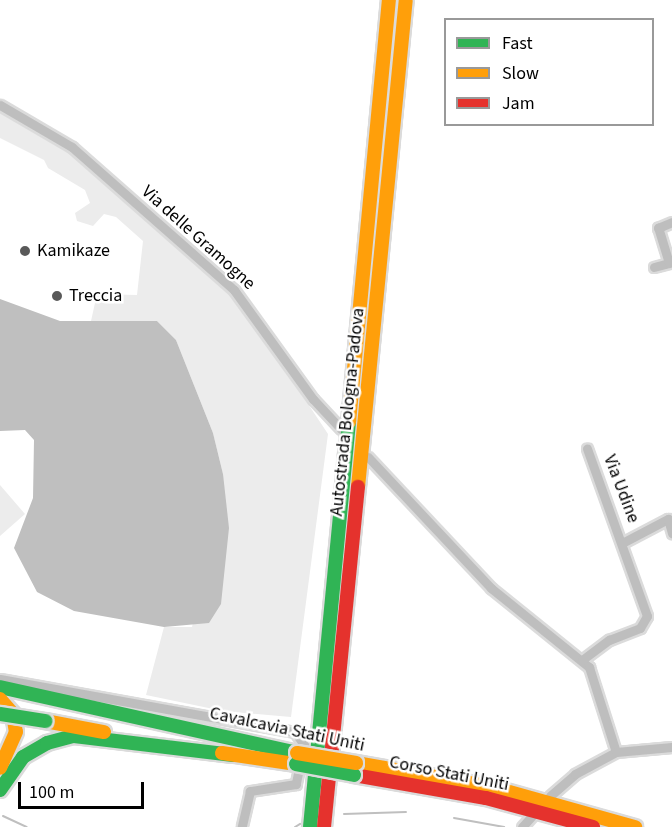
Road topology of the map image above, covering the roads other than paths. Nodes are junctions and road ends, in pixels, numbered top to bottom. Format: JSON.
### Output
{"nodes":[{"id":1,"x":389,"y":0,"type":"edge"},
{"id":2,"x":406,"y":0,"type":"edge"},
{"id":3,"x":0,"y":105,"type":"edge"},
{"id":4,"x":672,"y":222,"type":"edge"},
{"id":5,"x":654,"y":267,"type":"dead end"},
{"id":6,"x":341,"y":429,"type":"dead end"},
{"id":7,"x":587,"y":448,"type":"dead end"},
{"id":8,"x":368,"y":458,"type":"dead end"},
{"id":9,"x":672,"y":533,"type":"edge"},
{"id":10,"x":624,"y":542,"type":"junction"},
{"id":11,"x":582,"y":660,"type":"junction"},
{"id":12,"x":324,"y":669,"type":"junction"},
{"id":13,"x":0,"y":679,"type":"edge"},
{"id":14,"x":0,"y":687,"type":"edge"},
{"id":15,"x":0,"y":697,"type":"edge"},
{"id":16,"x":0,"y":714,"type":"edge"},
{"id":17,"x":672,"y":747,"type":"edge"},
{"id":18,"x":268,"y":748,"type":"junction"},
{"id":19,"x":616,"y":752,"type":"junction"},
{"id":20,"x":233,"y":755,"type":"junction"},
{"id":21,"x":297,"y":759,"type":"junction"},
{"id":22,"x":0,"y":768,"type":"edge"},
{"id":23,"x":355,"y":769,"type":"joint"},
{"id":24,"x":0,"y":790,"type":"edge"},
{"id":25,"x":541,"y":806,"type":"junction"},
{"id":26,"x":242,"y":827,"type":"edge"},
{"id":27,"x":302,"y":827,"type":"edge"},
{"id":28,"x":310,"y":827,"type":"edge"},
{"id":29,"x":324,"y":827,"type":"edge"},
{"id":30,"x":522,"y":827,"type":"edge"},
{"id":31,"x":593,"y":827,"type":"edge"},
{"id":32,"x":636,"y":827,"type":"edge"}],
"edges":[{"from":1,"to":12,"type":"main road","name":"Autostrada Bologna-Padova"},
{"from":2,"to":29,"type":"main road","name":"Autostrada Bologna-Padova"},
{"from":3,"to":6,"type":"street","name":"Via delle Gramogne"},
{"from":4,"to":5,"type":"street"},
{"from":7,"to":10,"type":"street","name":"Via Udine"},
{"from":8,"to":11,"type":"street"},
{"from":9,"to":10,"type":"street","name":"Via Udine"},
{"from":10,"to":11,"type":"street","name":"Via Udine"},
{"from":11,"to":19,"type":"street"},
{"from":12,"to":27,"type":"main road"},
{"from":12,"to":28,"type":"main road","name":"Autostrada Bologna-Padova"},
{"from":13,"to":26,"type":"street"},
{"from":14,"to":18,"type":"main road","name":"Cavalcavia Stati Uniti"},
{"from":15,"to":18,"type":"main road"},
{"from":15,"to":22,"type":"main road"},
{"from":16,"to":20,"type":"main road","name":"Cavalcavia Stati Uniti","bridge":true},
{"from":17,"to":19,"type":"street"},
{"from":18,"to":21,"type":"main road","name":"Cavalcavia Stati Uniti"},
{"from":19,"to":25,"type":"street"},
{"from":20,"to":21,"type":"main road","name":"Cavalcavia Stati Uniti"},
{"from":20,"to":24,"type":"main road"},
{"from":21,"to":23,"type":"main road","name":"Cavalcavia Stati Uniti","bridge":true},
{"from":23,"to":25,"type":"main road","name":"Corso Stati Uniti"},
{"from":25,"to":30,"type":"street"},
{"from":25,"to":31,"type":"main road"},
{"from":25,"to":32,"type":"main road"}]}
